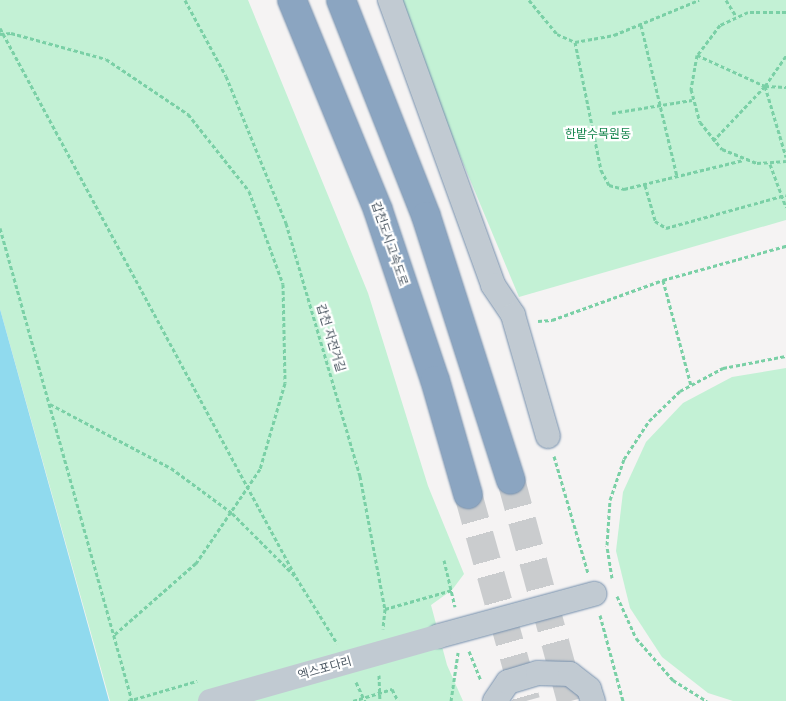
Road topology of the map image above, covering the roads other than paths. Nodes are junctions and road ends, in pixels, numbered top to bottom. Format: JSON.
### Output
{"nodes":[{"id":1,"x":292,"y":0,"type":"edge"},
{"id":2,"x":341,"y":0,"type":"edge"},
{"id":3,"x":390,"y":0,"type":"edge"},
{"id":4,"x":548,"y":436,"type":"road end"},
{"id":5,"x":511,"y":480,"type":"tunnel mouth"},
{"id":6,"x":468,"y":494,"type":"tunnel mouth"},
{"id":7,"x":594,"y":594,"type":"road end"},
{"id":8,"x":487,"y":694,"type":"edge"},
{"id":9,"x":210,"y":701,"type":"edge"},
{"id":10,"x":594,"y":701,"type":"edge"}],
"edges":[{"from":1,"to":6,"type":"highway","name":"갑천도시고속도로"},
{"from":2,"to":5,"type":"highway"},
{"from":3,"to":4,"type":"street"},
{"from":7,"to":9,"type":"street","name":"엑스포다리","bridge":true},
{"from":8,"to":10,"type":"street"}]}
